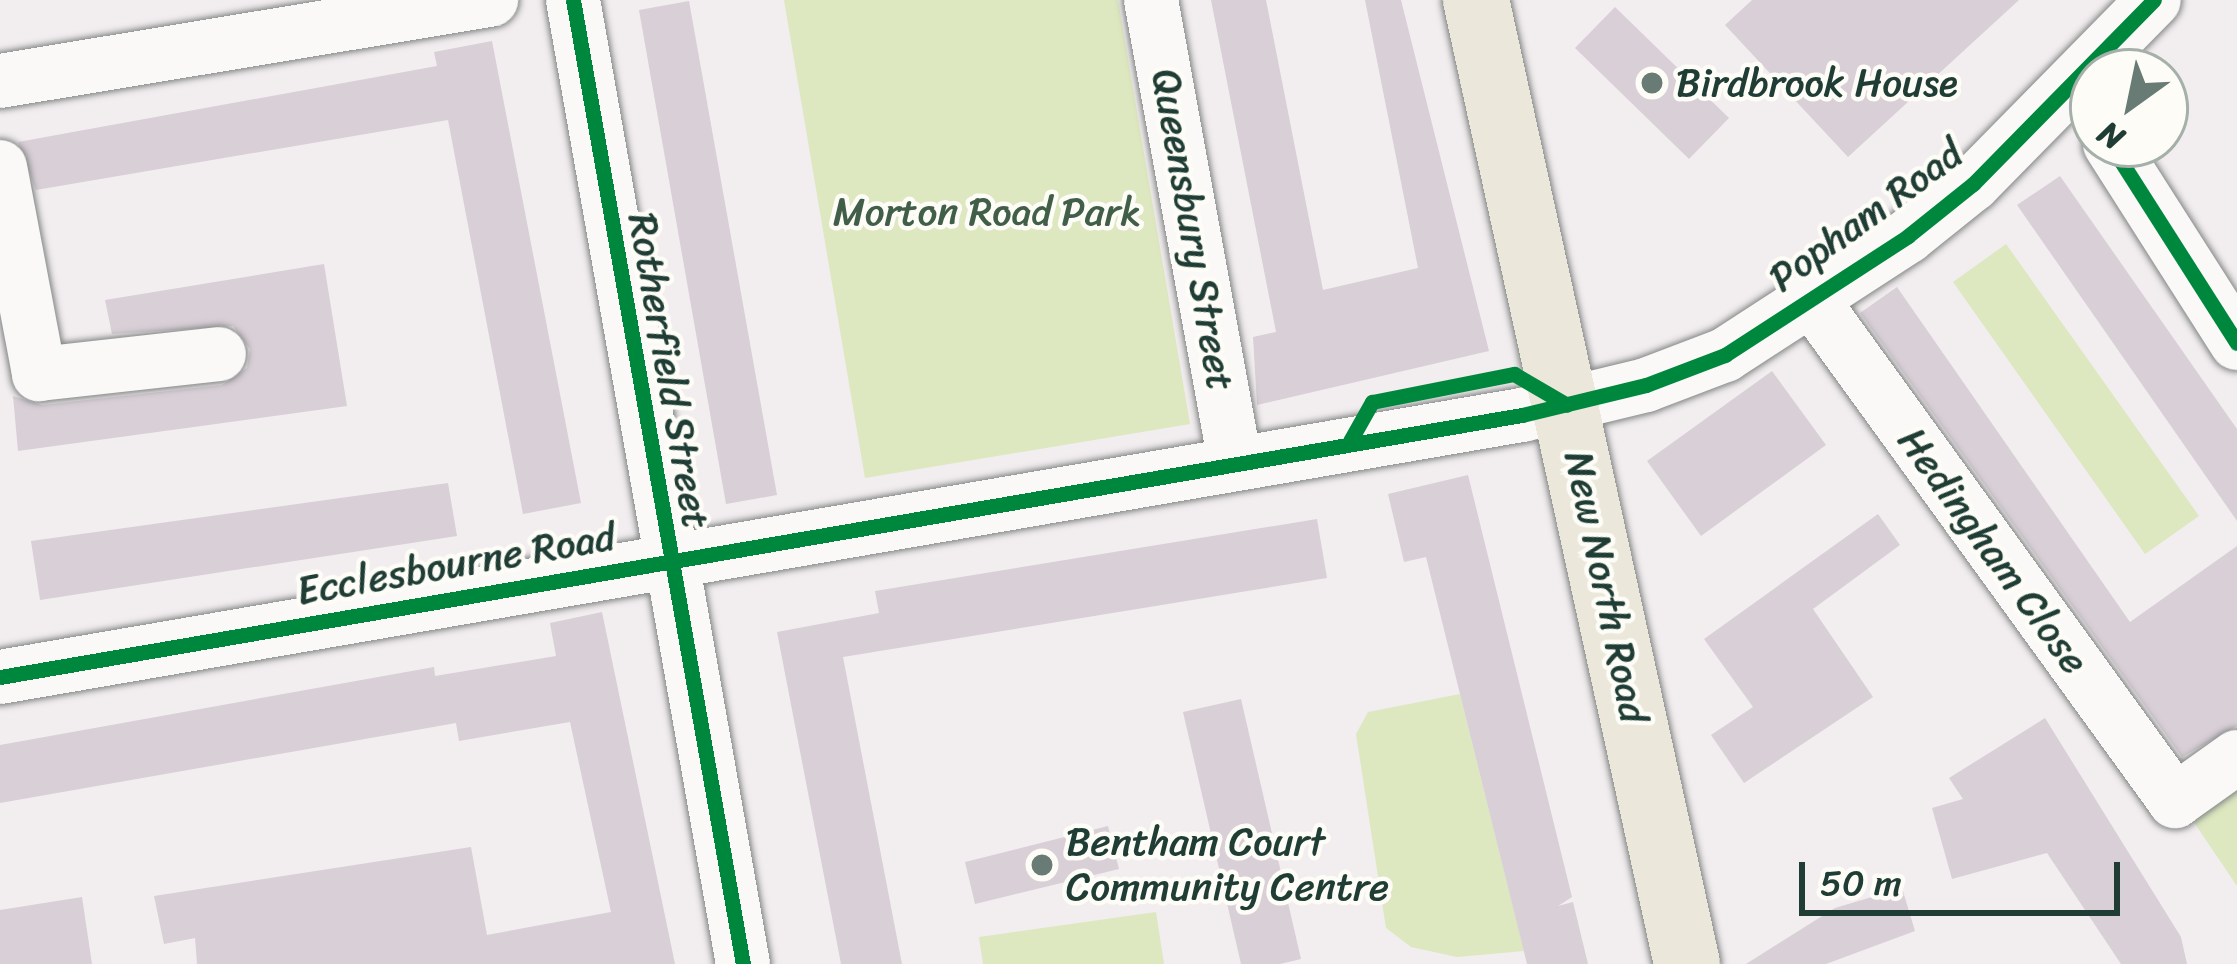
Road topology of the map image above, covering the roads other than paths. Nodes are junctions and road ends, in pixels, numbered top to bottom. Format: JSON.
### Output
{"nodes":[{"id":1,"x":491,"y":0,"type":"edge"},
{"id":2,"x":573,"y":0,"type":"edge"},
{"id":3,"x":1151,"y":0,"type":"edge"},
{"id":4,"x":1476,"y":0,"type":"edge"},
{"id":5,"x":2155,"y":0,"type":"edge"},
{"id":6,"x":2121,"y":48,"type":"edge"},
{"id":7,"x":0,"y":81,"type":"edge"},
{"id":8,"x":2069,"y":112,"type":"edge"},
{"id":9,"x":0,"y":167,"type":"edge"},
{"id":10,"x":2125,"y":168,"type":"edge"},
{"id":11,"x":1812,"y":301,"type":"junction"},
{"id":12,"x":2237,"y":343,"type":"edge"},
{"id":13,"x":219,"y":354,"type":"dead end"},
{"id":14,"x":1567,"y":405,"type":"junction"},
{"id":15,"x":1235,"y":460,"type":"junction"},
{"id":16,"x":668,"y":560,"type":"junction"},
{"id":17,"x":0,"y":676,"type":"edge"},
{"id":18,"x":2237,"y":758,"type":"edge"},
{"id":19,"x":742,"y":964,"type":"edge"},
{"id":20,"x":1687,"y":964,"type":"edge"}],
"edges":[{"from":1,"to":7,"type":"street"},
{"from":2,"to":16,"type":"street","name":"Rotherfield Street"},
{"from":3,"to":15,"type":"street","name":"Queensbury Street"},
{"from":4,"to":14,"type":"main road","name":"New North Road"},
{"from":5,"to":6,"type":"street","name":"Popham Road"},
{"from":8,"to":11,"type":"street","name":"Popham Road"},
{"from":9,"to":13,"type":"street"},
{"from":10,"to":12,"type":"street"},
{"from":11,"to":14,"type":"street","name":"Popham Road"},
{"from":11,"to":18,"type":"street","name":"Hedingham Close"},
{"from":14,"to":15,"type":"street","name":"Ecclesbourne Road"},
{"from":14,"to":20,"type":"main road","name":"New North Road"},
{"from":15,"to":16,"type":"street","name":"Ecclesbourne Road"},
{"from":16,"to":17,"type":"street","name":"Ecclesbourne Road"},
{"from":16,"to":19,"type":"street","name":"Rotherfield Street"}]}
